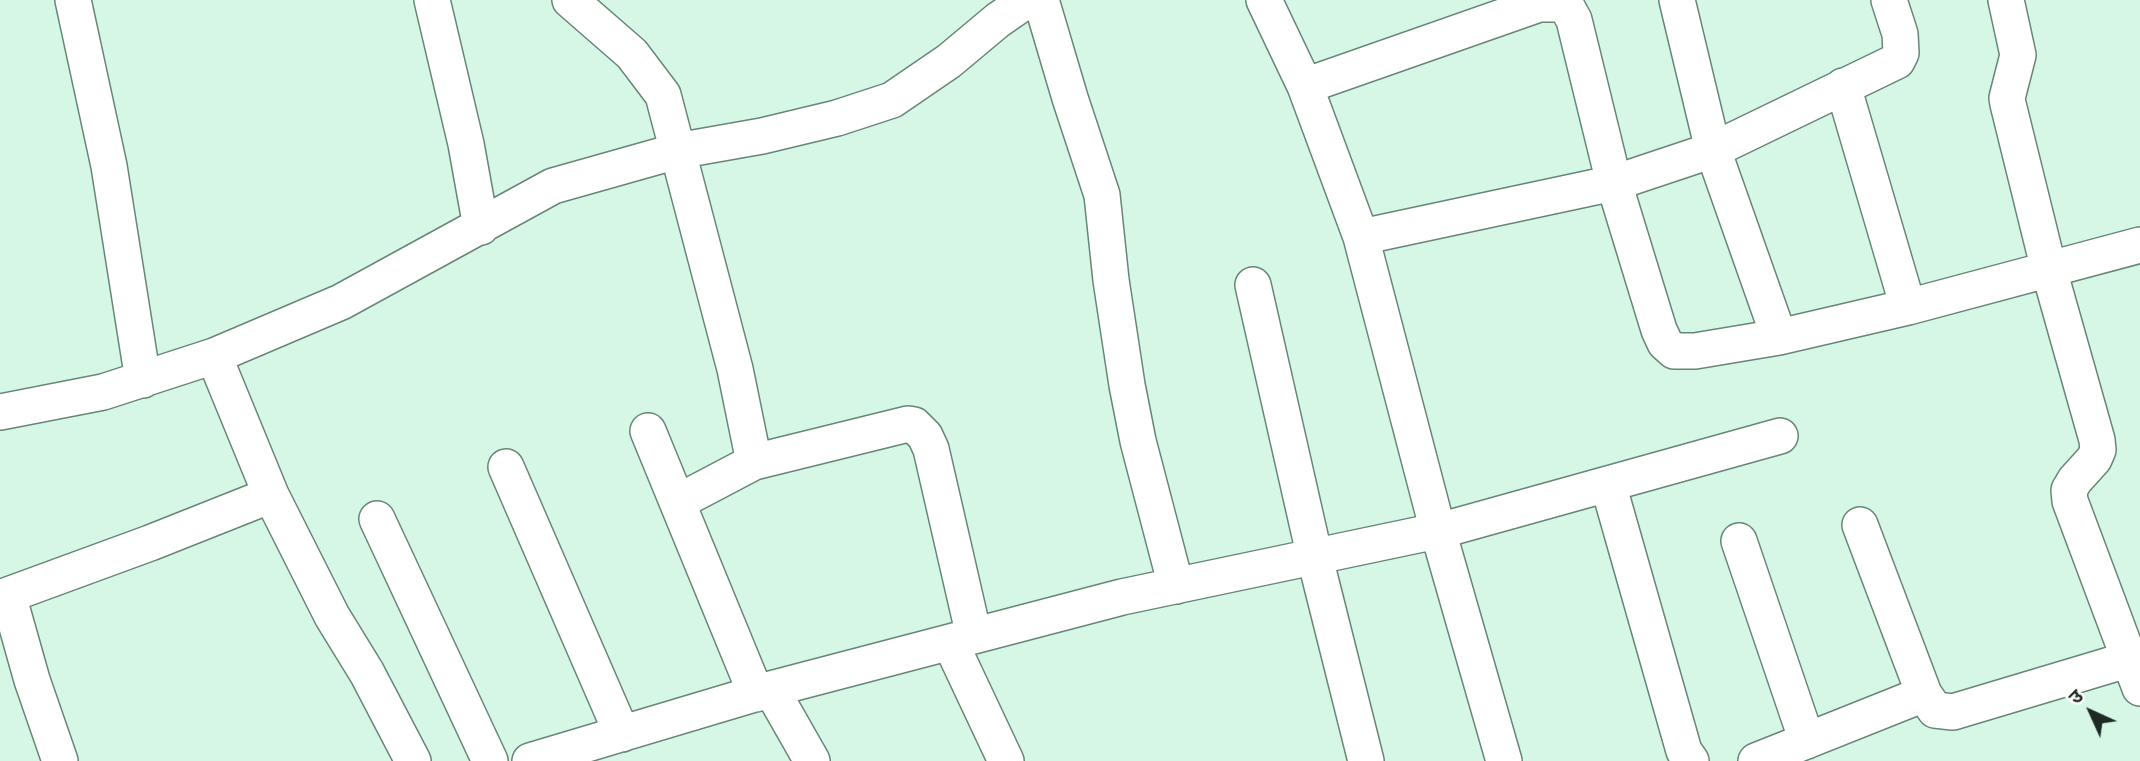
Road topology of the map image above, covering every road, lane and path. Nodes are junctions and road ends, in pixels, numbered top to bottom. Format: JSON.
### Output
{"nodes":[{"id":1,"x":73,"y":0,"type":"edge"},
{"id":2,"x":432,"y":0,"type":"edge"},
{"id":3,"x":570,"y":0,"type":"edge"},
{"id":4,"x":1027,"y":0,"type":"edge"},
{"id":5,"x":1041,"y":0,"type":"edge"},
{"id":6,"x":1264,"y":0,"type":"edge"},
{"id":7,"x":1676,"y":0,"type":"edge"},
{"id":8,"x":1889,"y":0,"type":"edge"},
{"id":9,"x":2006,"y":0,"type":"edge"},
{"id":10,"x":1305,"y":86,"type":"junction"},
{"id":11,"x":1843,"y":86,"type":"junction"},
{"id":12,"x":1713,"y":150,"type":"junction"},
{"id":13,"x":677,"y":151,"type":"junction"},
{"id":14,"x":1614,"y":183,"type":"junction"},
{"id":15,"x":481,"y":227,"type":"junction"},
{"id":16,"x":1361,"y":237,"type":"junction"},
{"id":17,"x":2140,"y":245,"type":"edge"},
{"id":18,"x":2049,"y":270,"type":"junction"},
{"id":19,"x":1253,"y":285,"type":"dead end"},
{"id":20,"x":1908,"y":307,"type":"junction"},
{"id":21,"x":1779,"y":338,"type":"junction"},
{"id":22,"x":214,"y":356,"type":"junction"},
{"id":23,"x":143,"y":380,"type":"junction"},
{"id":24,"x":0,"y":412,"type":"edge"},
{"id":25,"x":648,"y":431,"type":"dead end"},
{"id":26,"x":1780,"y":436,"type":"dead end"},
{"id":27,"x":754,"y":462,"type":"junction"},
{"id":28,"x":506,"y":467,"type":"dead end"},
{"id":29,"x":1608,"y":484,"type":"junction"},
{"id":30,"x":271,"y":495,"type":"junction"},
{"id":31,"x":678,"y":502,"type":"junction"},
{"id":32,"x":377,"y":519,"type":"dead end"},
{"id":33,"x":1860,"y":525,"type":"dead end"},
{"id":34,"x":1438,"y":531,"type":"junction"},
{"id":35,"x":1739,"y":541,"type":"dead end"},
{"id":36,"x":1315,"y":558,"type":"junction"},
{"id":37,"x":1176,"y":586,"type":"junction"},
{"id":38,"x":4,"y":596,"type":"edge"},
{"id":39,"x":962,"y":639,"type":"junction"},
{"id":40,"x":2135,"y":674,"type":"edge"},
{"id":41,"x":764,"y":691,"type":"junction"},
{"id":42,"x":1924,"y":694,"type":"junction"},
{"id":43,"x":622,"y":734,"type":"junction"},
{"id":44,"x":1807,"y":741,"type":"junction"},
{"id":45,"x":60,"y":761,"type":"edge"},
{"id":46,"x":413,"y":761,"type":"edge"},
{"id":47,"x":490,"y":761,"type":"edge"},
{"id":48,"x":530,"y":761,"type":"edge"},
{"id":49,"x":812,"y":761,"type":"edge"},
{"id":50,"x":1006,"y":761,"type":"edge"},
{"id":51,"x":1366,"y":761,"type":"edge"},
{"id":52,"x":1504,"y":761,"type":"edge"},
{"id":53,"x":1691,"y":761,"type":"edge"},
{"id":54,"x":1756,"y":761,"type":"edge"}],
"edges":[{"from":1,"to":23,"type":"street"},
{"from":2,"to":15,"type":"street"},
{"from":3,"to":13,"type":"street"},
{"from":4,"to":13,"type":"street"},
{"from":5,"to":37,"type":"street"},
{"from":6,"to":10,"type":"street"},
{"from":7,"to":12,"type":"street"},
{"from":8,"to":11,"type":"street"},
{"from":9,"to":18,"type":"street"},
{"from":10,"to":14,"type":"street"},
{"from":10,"to":16,"type":"street"},
{"from":11,"to":12,"type":"street"},
{"from":11,"to":20,"type":"street"},
{"from":12,"to":14,"type":"street"},
{"from":12,"to":21,"type":"street"},
{"from":13,"to":15,"type":"street"},
{"from":13,"to":27,"type":"street"},
{"from":14,"to":16,"type":"street"},
{"from":14,"to":21,"type":"street"},
{"from":15,"to":22,"type":"street"},
{"from":16,"to":34,"type":"street"},
{"from":17,"to":18,"type":"street"},
{"from":18,"to":20,"type":"street"},
{"from":18,"to":40,"type":"street"},
{"from":19,"to":36,"type":"street"},
{"from":20,"to":21,"type":"street"},
{"from":22,"to":23,"type":"street"},
{"from":22,"to":30,"type":"street"},
{"from":23,"to":24,"type":"street"},
{"from":25,"to":31,"type":"street"},
{"from":26,"to":29,"type":"street"},
{"from":27,"to":31,"type":"street"},
{"from":27,"to":39,"type":"street"},
{"from":28,"to":43,"type":"street"},
{"from":29,"to":34,"type":"street"},
{"from":29,"to":53,"type":"street"},
{"from":30,"to":38,"type":"street"},
{"from":30,"to":46,"type":"street"},
{"from":31,"to":41,"type":"street"},
{"from":32,"to":47,"type":"street"},
{"from":33,"to":42,"type":"street"},
{"from":34,"to":36,"type":"street"},
{"from":34,"to":52,"type":"street"},
{"from":35,"to":44,"type":"street"},
{"from":36,"to":37,"type":"street"},
{"from":36,"to":51,"type":"street"},
{"from":37,"to":39,"type":"street"},
{"from":38,"to":45,"type":"street"},
{"from":39,"to":41,"type":"street"},
{"from":39,"to":50,"type":"street"},
{"from":40,"to":42,"type":"street"},
{"from":41,"to":43,"type":"street"},
{"from":41,"to":49,"type":"street"},
{"from":42,"to":44,"type":"street"},
{"from":43,"to":48,"type":"street"},
{"from":44,"to":54,"type":"street"}]}
